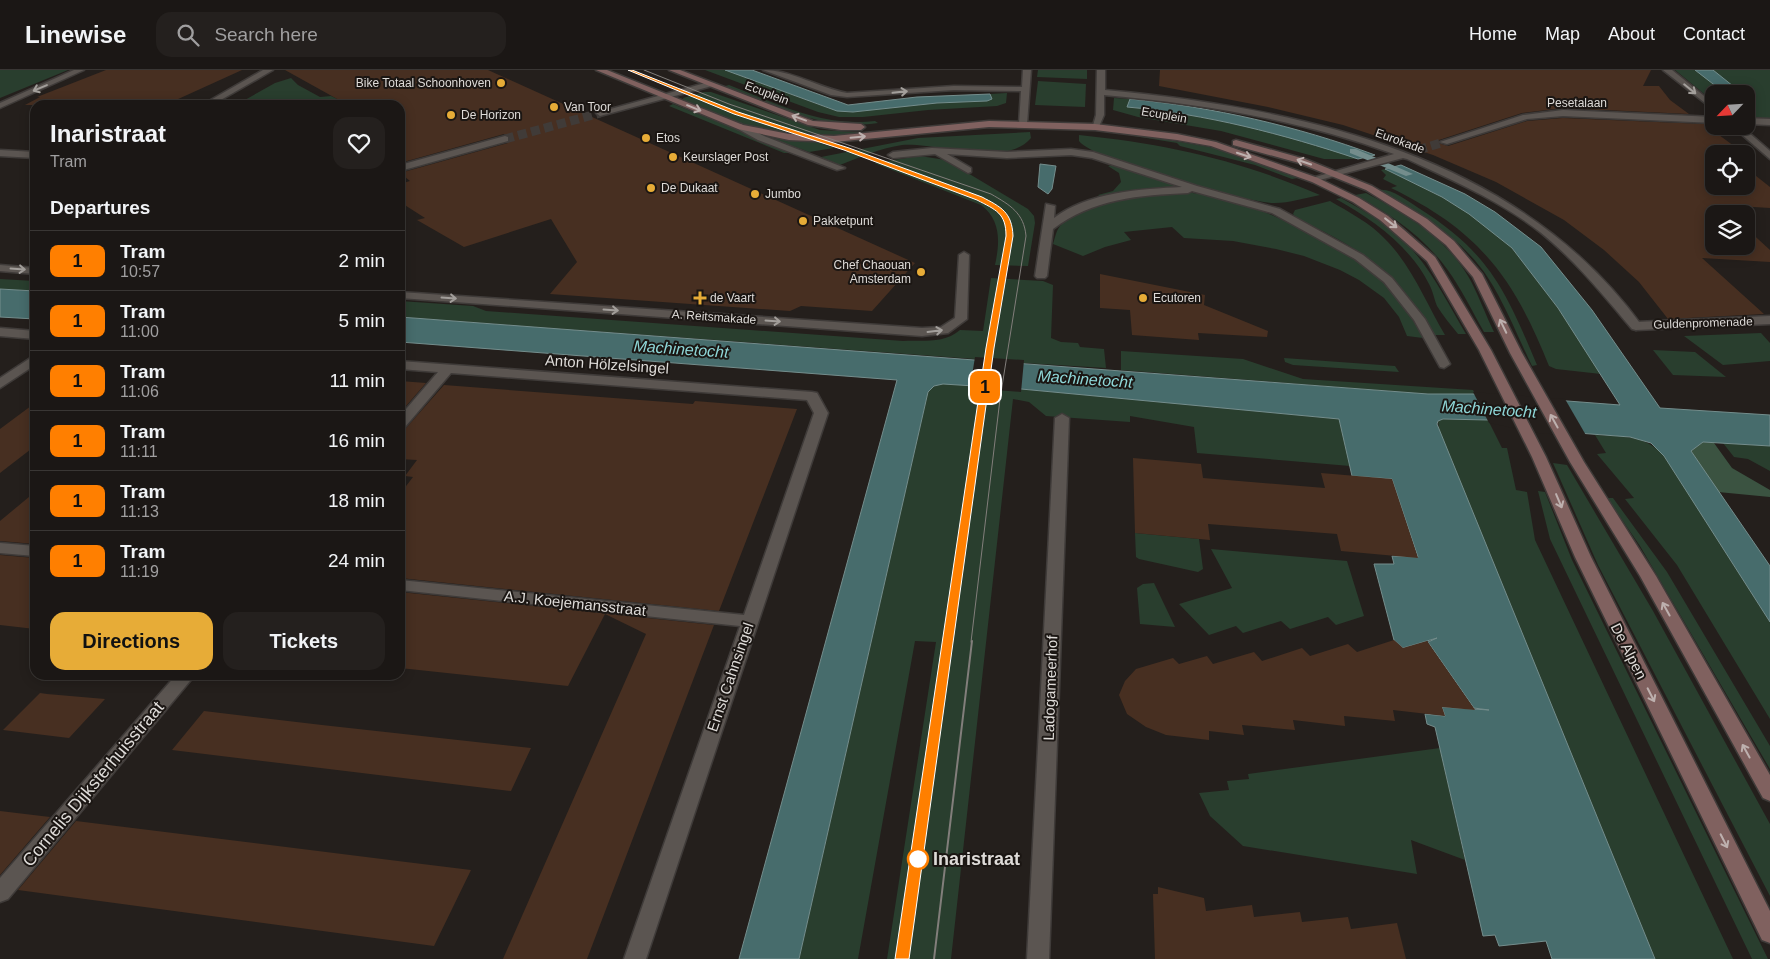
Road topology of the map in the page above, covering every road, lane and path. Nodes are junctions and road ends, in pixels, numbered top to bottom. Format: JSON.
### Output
{"nodes":[{"id":1,"x":80,"y":70,"type":"edge"},
{"id":2,"x":269,"y":70,"type":"edge"},
{"id":3,"x":600,"y":70,"type":"edge"},
{"id":4,"x":673,"y":70,"type":"edge"},
{"id":5,"x":767,"y":70,"type":"edge"},
{"id":6,"x":1027,"y":70,"type":"edge"},
{"id":7,"x":1101,"y":70,"type":"edge"},
{"id":8,"x":1667,"y":70,"type":"edge"},
{"id":9,"x":709,"y":84,"type":"junction"},
{"id":10,"x":1024,"y":89,"type":"junction"},
{"id":11,"x":1102,"y":92,"type":"junction"},
{"id":12,"x":664,"y":96,"type":"junction"},
{"id":13,"x":215,"y":100,"type":"edge"},
{"id":14,"x":1705,"y":101,"type":"edge"},
{"id":15,"x":0,"y":106,"type":"edge"},
{"id":16,"x":600,"y":114,"type":"tunnel mouth"},
{"id":17,"x":1023,"y":119,"type":"junction"},
{"id":18,"x":1705,"y":120,"type":"edge"},
{"id":19,"x":1755,"y":121,"type":"edge"},
{"id":20,"x":1770,"y":122,"type":"edge"},
{"id":21,"x":1097,"y":123,"type":"junction"},
{"id":22,"x":741,"y":127,"type":"junction"},
{"id":23,"x":1746,"y":135,"type":"edge"},
{"id":24,"x":505,"y":139,"type":"tunnel mouth"},
{"id":25,"x":1444,"y":142,"type":"tunnel mouth"},
{"id":26,"x":1418,"y":150,"type":"tunnel mouth"},
{"id":27,"x":932,"y":151,"type":"junction"},
{"id":28,"x":0,"y":153,"type":"edge"},
{"id":29,"x":30,"y":155,"type":"edge"},
{"id":30,"x":892,"y":155,"type":"dead end"},
{"id":31,"x":1403,"y":155,"type":"junction"},
{"id":32,"x":1770,"y":156,"type":"edge"},
{"id":33,"x":405,"y":167,"type":"edge"},
{"id":34,"x":840,"y":168,"type":"dead end"},
{"id":35,"x":968,"y":170,"type":"dead end"},
{"id":36,"x":1337,"y":174,"type":"junction"},
{"id":37,"x":1315,"y":180,"type":"junction"},
{"id":38,"x":1200,"y":189,"type":"junction"},
{"id":39,"x":1050,"y":206,"type":"dead end"},
{"id":40,"x":1048,"y":228,"type":"junction"},
{"id":41,"x":964,"y":255,"type":"dead end"},
{"id":42,"x":0,"y":268,"type":"edge"},
{"id":43,"x":30,"y":270,"type":"edge"},
{"id":44,"x":1041,"y":276,"type":"dead end"},
{"id":45,"x":405,"y":294,"type":"edge"},
{"id":46,"x":1770,"y":320,"type":"edge"},
{"id":47,"x":1636,"y":326,"type":"joint"},
{"id":48,"x":0,"y":332,"type":"edge"},
{"id":49,"x":30,"y":335,"type":"edge"},
{"id":50,"x":30,"y":363,"type":"edge"},
{"id":51,"x":1444,"y":364,"type":"dead end"},
{"id":52,"x":405,"y":365,"type":"edge"},
{"id":53,"x":447,"y":369,"type":"junction"},
{"id":54,"x":1496,"y":373,"type":"joint"},
{"id":55,"x":0,"y":384,"type":"edge"},
{"id":56,"x":812,"y":396,"type":"joint"},
{"id":57,"x":405,"y":418,"type":"edge"},
{"id":58,"x":1062,"y":418,"type":"dead end"},
{"id":59,"x":0,"y":548,"type":"edge"},
{"id":60,"x":30,"y":551,"type":"edge"},
{"id":61,"x":405,"y":585,"type":"edge"},
{"id":62,"x":749,"y":622,"type":"junction"},
{"id":63,"x":182,"y":680,"type":"edge"},
{"id":64,"x":1770,"y":793,"type":"edge"},
{"id":65,"x":0,"y":893,"type":"edge"},
{"id":66,"x":1770,"y":933,"type":"edge"},
{"id":67,"x":635,"y":959,"type":"edge"},
{"id":68,"x":1038,"y":959,"type":"edge"}],
"edges":[{"from":1,"to":15,"type":"street","one_way":true},
{"from":2,"to":13,"type":"street"},
{"from":3,"to":12,"type":"main road","name":"Ecuplein"},
{"from":4,"to":9,"type":"main road","name":"Ecuplein"},
{"from":5,"to":10,"type":"street","one_way":true},
{"from":6,"to":10,"type":"street"},
{"from":7,"to":11,"type":"street"},
{"from":8,"to":14,"type":"street","one_way":true},
{"from":9,"to":12,"type":"street"},
{"from":17,"to":9,"type":"main road","name":"Ecuplein","one_way":true},
{"from":10,"to":17,"type":"street"},
{"from":11,"to":21,"type":"street"},
{"from":11,"to":31,"type":"street","name":"Eurokade"},
{"from":12,"to":16,"type":"street"},
{"from":12,"to":22,"type":"main road","name":"Ecuplein","one_way":true},
{"from":17,"to":21,"type":"main road","name":"Ecuplein"},
{"from":22,"to":17,"type":"main road","name":"Ecuplein","one_way":true},
{"from":18,"to":25,"type":"street","name":"Pesetalaan"},
{"from":19,"to":20,"type":"street"},
{"from":36,"to":21,"type":"main road","name":"Ecuplein","one_way":true},
{"from":21,"to":37,"type":"main road","name":"Ecuplein","one_way":true},
{"from":22,"to":34,"type":"street"},
{"from":23,"to":32,"type":"street"},
{"from":24,"to":33,"type":"street"},
{"from":26,"to":31,"type":"street"},
{"from":27,"to":30,"type":"street"},
{"from":27,"to":35,"type":"street"},
{"from":27,"to":38,"type":"street"},
{"from":28,"to":29,"type":"street"},
{"from":31,"to":36,"type":"street"},
{"from":31,"to":47,"type":"street","name":"Eurokade"},
{"from":36,"to":37,"type":"street"},
{"from":64,"to":36,"type":"main road","name":"Ecuplein","one_way":true},
{"from":37,"to":54,"type":"main road","name":"Ecuplein","one_way":true},
{"from":38,"to":40,"type":"street"},
{"from":38,"to":51,"type":"street"},
{"from":39,"to":40,"type":"street"},
{"from":40,"to":44,"type":"street"},
{"from":45,"to":41,"type":"street","name":"A. Reitsmakade","one_way":true},
{"from":42,"to":43,"type":"street","one_way":true},
{"from":46,"to":47,"type":"street","name":"Guldenpromenade"},
{"from":48,"to":49,"type":"street"},
{"from":50,"to":55,"type":"street"},
{"from":52,"to":53,"type":"street","name":"Anton Hölzelsingel"},
{"from":53,"to":56,"type":"street","name":"Anton Hölzelsingel"},
{"from":53,"to":57,"type":"street"},
{"from":54,"to":66,"type":"main road","name":"De Alpen","one_way":true},
{"from":56,"to":62,"type":"street","name":"Ernst Cahnsingel"},
{"from":58,"to":68,"type":"street","name":"Ladogameerhof"},
{"from":59,"to":60,"type":"street"},
{"from":61,"to":62,"type":"street","name":"A.J. Koejemansstraat"},
{"from":62,"to":67,"type":"street","name":"Ernst Cahnsingel"},
{"from":63,"to":65,"type":"street","name":"Cornelis Dijksterhuisstraat"}]}
